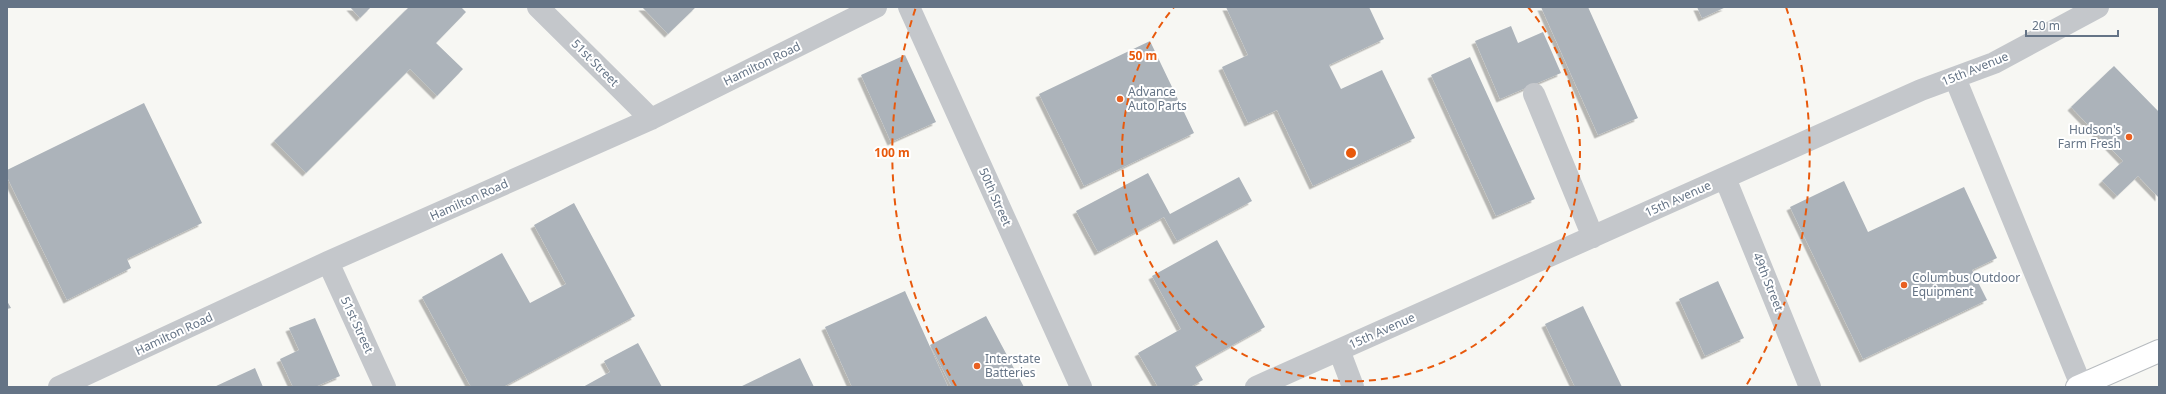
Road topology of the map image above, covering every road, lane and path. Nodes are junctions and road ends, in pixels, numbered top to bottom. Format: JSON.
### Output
{"nodes":[{"id":1,"x":538,"y":7,"type":"edge"},
{"id":2,"x":876,"y":7,"type":"edge"},
{"id":3,"x":909,"y":7,"type":"edge"},
{"id":4,"x":2098,"y":7,"type":"edge"},
{"id":5,"x":1955,"y":78,"type":"junction"},
{"id":6,"x":1534,"y":94,"type":"dead end"},
{"id":7,"x":651,"y":119,"type":"junction"},
{"id":8,"x":1725,"y":178,"type":"junction"},
{"id":9,"x":1593,"y":237,"type":"junction"},
{"id":10,"x":328,"y":262,"type":"junction"},
{"id":11,"x":1339,"y":350,"type":"junction"},
{"id":12,"x":2159,"y":351,"type":"edge"},
{"id":13,"x":2079,"y":386,"type":"edge"},
{"id":14,"x":58,"y":387,"type":"edge"},
{"id":15,"x":385,"y":387,"type":"edge"},
{"id":16,"x":1081,"y":387,"type":"edge"},
{"id":17,"x":1256,"y":387,"type":"edge"},
{"id":18,"x":1353,"y":387,"type":"edge"},
{"id":19,"x":1810,"y":387,"type":"edge"}],
"edges":[{"from":1,"to":7,"type":"street","name":"51st Street"},
{"from":2,"to":7,"type":"street","name":"Hamilton Road"},
{"from":3,"to":16,"type":"street","name":"50th Street"},
{"from":4,"to":5,"type":"street","name":"15th Avenue"},
{"from":5,"to":8,"type":"street","name":"15th Avenue"},
{"from":5,"to":13,"type":"street"},
{"from":6,"to":9,"type":"street"},
{"from":7,"to":10,"type":"street","name":"Hamilton Road"},
{"from":8,"to":9,"type":"street","name":"15th Avenue"},
{"from":8,"to":19,"type":"street","name":"49th Street"},
{"from":9,"to":11,"type":"street","name":"15th Avenue"},
{"from":10,"to":14,"type":"street","name":"Hamilton Road"},
{"from":10,"to":15,"type":"street","name":"51st Street"},
{"from":11,"to":17,"type":"street","name":"15th Avenue"},
{"from":11,"to":18,"type":"street"},
{"from":12,"to":13,"type":"main road"}]}
